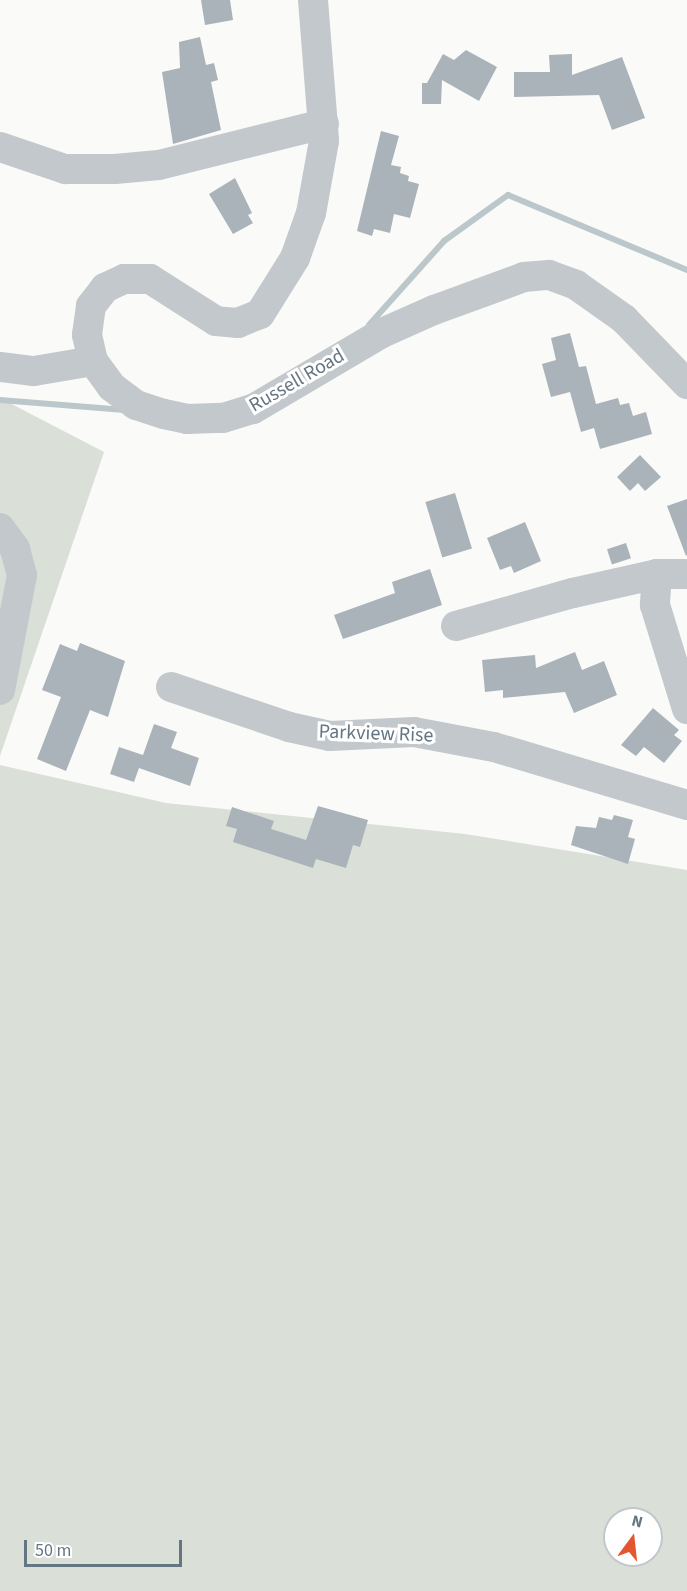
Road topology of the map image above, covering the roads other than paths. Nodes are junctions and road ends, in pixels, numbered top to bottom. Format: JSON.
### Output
{"nodes":[{"id":1,"x":313,"y":0,"type":"edge"},
{"id":2,"x":324,"y":124,"type":"junction"},
{"id":3,"x":0,"y":147,"type":"edge"},
{"id":4,"x":93,"y":360,"type":"junction"},
{"id":5,"x":0,"y":367,"type":"edge"},
{"id":6,"x":687,"y":384,"type":"edge"},
{"id":7,"x":0,"y":528,"type":"edge"},
{"id":8,"x":657,"y":574,"type":"junction"},
{"id":9,"x":687,"y":574,"type":"edge"},
{"id":10,"x":456,"y":626,"type":"dead end"},
{"id":11,"x":171,"y":687,"type":"dead end"},
{"id":12,"x":0,"y":690,"type":"edge"},
{"id":13,"x":687,"y":709,"type":"edge"},
{"id":14,"x":687,"y":805,"type":"edge"}],
"edges":[{"from":1,"to":2,"type":"street","name":"Russell Road"},
{"from":2,"to":3,"type":"street"},
{"from":2,"to":4,"type":"street","name":"Russell Road"},
{"from":4,"to":5,"type":"street"},
{"from":4,"to":6,"type":"street","name":"Russell Road"},
{"from":7,"to":12,"type":"street"},
{"from":8,"to":9,"type":"street"},
{"from":8,"to":10,"type":"street"},
{"from":8,"to":13,"type":"street"},
{"from":11,"to":14,"type":"street","name":"Parkview Rise"}]}
